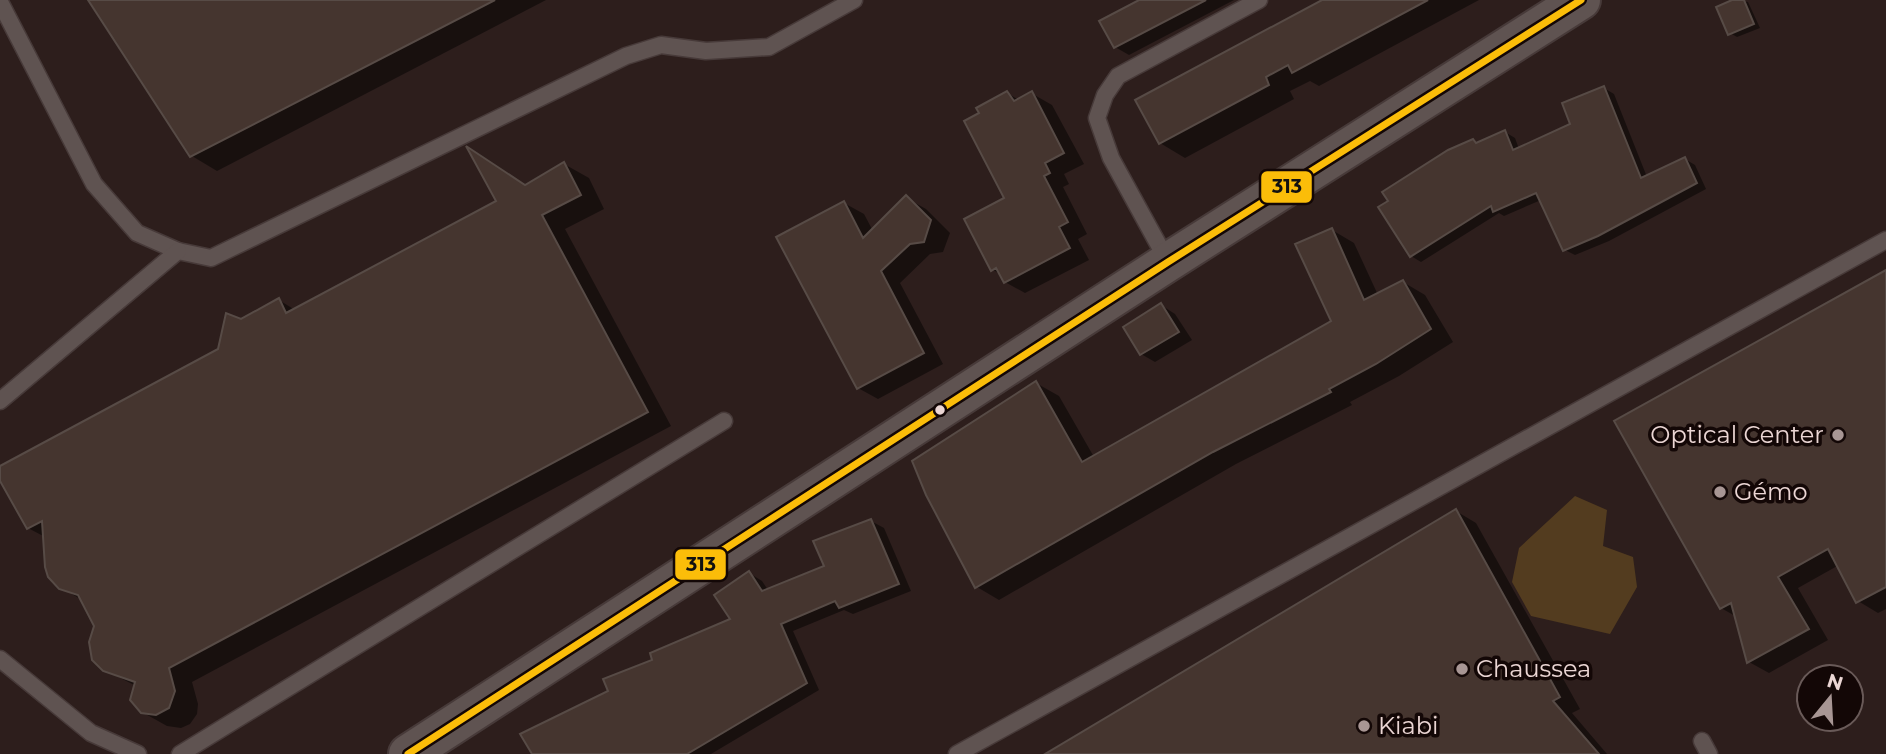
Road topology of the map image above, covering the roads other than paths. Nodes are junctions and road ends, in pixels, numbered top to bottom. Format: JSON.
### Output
{"nodes":[{"id":1,"x":854,"y":0,"type":"edge"},
{"id":2,"x":1259,"y":0,"type":"edge"},
{"id":3,"x":1581,"y":0,"type":"edge"},
{"id":4,"x":0,"y":2,"type":"edge"},
{"id":5,"x":1886,"y":240,"type":"edge"},
{"id":6,"x":178,"y":251,"type":"junction"},
{"id":7,"x":1168,"y":262,"type":"junction"},
{"id":8,"x":0,"y":401,"type":"edge"},
{"id":9,"x":724,"y":421,"type":"dead end"},
{"id":10,"x":0,"y":659,"type":"edge"},
{"id":11,"x":138,"y":754,"type":"edge"},
{"id":12,"x":180,"y":754,"type":"edge"},
{"id":13,"x":408,"y":754,"type":"edge"},
{"id":14,"x":957,"y":754,"type":"edge"}],
"edges":[{"from":1,"to":6,"type":"lane"},
{"from":2,"to":7,"type":"lane"},
{"from":3,"to":7,"type":"street"},
{"from":4,"to":6,"type":"lane"},
{"from":5,"to":14,"type":"lane"},
{"from":6,"to":8,"type":"lane"},
{"from":7,"to":13,"type":"street"},
{"from":9,"to":12,"type":"lane"},
{"from":10,"to":11,"type":"lane"}]}
